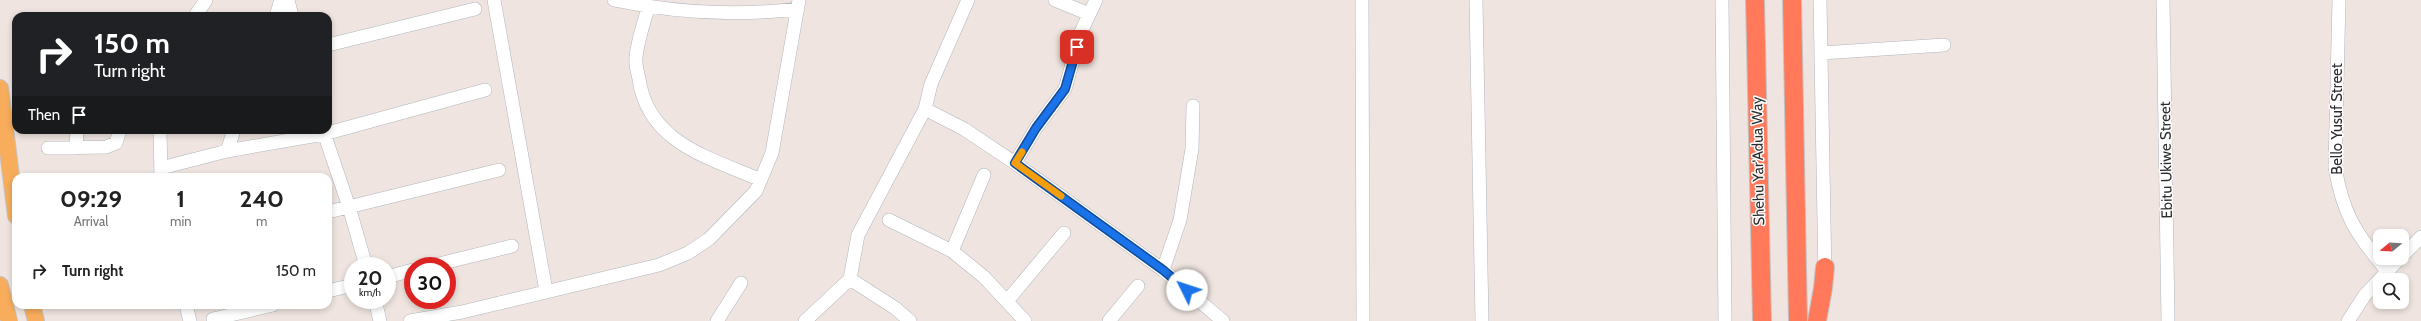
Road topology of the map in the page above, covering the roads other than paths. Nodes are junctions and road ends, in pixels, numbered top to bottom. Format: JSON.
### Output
{"nodes":[{"id":1,"x":206,"y":0,"type":"edge"},
{"id":2,"x":281,"y":0,"type":"edge"},
{"id":3,"x":288,"y":0,"type":"edge"},
{"id":4,"x":494,"y":0,"type":"edge"},
{"id":5,"x":614,"y":0,"type":"edge"},
{"id":6,"x":968,"y":0,"type":"edge"},
{"id":7,"x":1055,"y":0,"type":"edge"},
{"id":8,"x":1096,"y":0,"type":"edge"},
{"id":9,"x":1362,"y":0,"type":"edge"},
{"id":10,"x":1476,"y":0,"type":"edge"},
{"id":11,"x":1722,"y":0,"type":"edge"},
{"id":12,"x":1755,"y":0,"type":"edge"},
{"id":13,"x":1792,"y":0,"type":"edge"},
{"id":14,"x":1820,"y":0,"type":"edge"},
{"id":15,"x":2163,"y":0,"type":"edge"},
{"id":16,"x":2339,"y":0,"type":"edge"},
{"id":17,"x":799,"y":4,"type":"edge"},
{"id":18,"x":648,"y":8,"type":"junction"},
{"id":19,"x":475,"y":10,"type":"dead end"},
{"id":20,"x":198,"y":12,"type":"edge"},
{"id":21,"x":277,"y":12,"type":"edge"},
{"id":22,"x":291,"y":12,"type":"edge"},
{"id":23,"x":1089,"y":14,"type":"junction"},
{"id":24,"x":332,"y":44,"type":"edge"},
{"id":25,"x":1944,"y":45,"type":"dead end"},
{"id":26,"x":1821,"y":53,"type":"junction"},
{"id":27,"x":0,"y":88,"type":"edge"},
{"id":28,"x":485,"y":90,"type":"dead end"},
{"id":29,"x":1193,"y":106,"type":"dead end"},
{"id":30,"x":925,"y":109,"type":"junction"},
{"id":31,"x":332,"y":130,"type":"edge"},
{"id":32,"x":77,"y":134,"type":"edge"},
{"id":33,"x":119,"y":134,"type":"edge"},
{"id":34,"x":158,"y":134,"type":"edge"},
{"id":35,"x":233,"y":134,"type":"edge"},
{"id":36,"x":313,"y":134,"type":"edge"},
{"id":37,"x":324,"y":134,"type":"edge"},
{"id":38,"x":48,"y":148,"type":"dead end"},
{"id":39,"x":76,"y":148,"type":"junction"},
{"id":40,"x":227,"y":152,"type":"junction"},
{"id":41,"x":1015,"y":163,"type":"junction"},
{"id":42,"x":499,"y":170,"type":"dead end"},
{"id":43,"x":161,"y":172,"type":"edge"},
{"id":44,"x":984,"y":175,"type":"dead end"},
{"id":45,"x":761,"y":180,"type":"junction"},
{"id":46,"x":12,"y":184,"type":"edge"},
{"id":47,"x":350,"y":207,"type":"junction"},
{"id":48,"x":332,"y":211,"type":"edge"},
{"id":49,"x":889,"y":220,"type":"dead end"},
{"id":50,"x":1064,"y":233,"type":"dead end"},
{"id":51,"x":2421,"y":237,"type":"edge"},
{"id":52,"x":512,"y":246,"type":"dead end"},
{"id":53,"x":2409,"y":249,"type":"edge"},
{"id":54,"x":952,"y":251,"type":"junction"},
{"id":55,"x":364,"y":257,"type":"edge"},
{"id":56,"x":456,"y":260,"type":"edge"},
{"id":57,"x":2393,"y":265,"type":"edge"},
{"id":58,"x":1825,"y":268,"type":"junction"},
{"id":59,"x":1163,"y":270,"type":"junction"},
{"id":60,"x":2387,"y":271,"type":"junction"},
{"id":61,"x":850,"y":279,"type":"junction"},
{"id":62,"x":741,"y":283,"type":"dead end"},
{"id":63,"x":0,"y":285,"type":"edge"},
{"id":64,"x":1138,"y":286,"type":"dead end"},
{"id":65,"x":344,"y":287,"type":"edge"},
{"id":66,"x":332,"y":290,"type":"edge"},
{"id":67,"x":546,"y":291,"type":"junction"},
{"id":68,"x":1007,"y":300,"type":"junction"},
{"id":69,"x":33,"y":309,"type":"edge"},
{"id":70,"x":187,"y":309,"type":"edge"},
{"id":71,"x":257,"y":309,"type":"edge"},
{"id":72,"x":377,"y":309,"type":"edge"},
{"id":73,"x":464,"y":316,"type":"edge"},
{"id":74,"x":213,"y":320,"type":"dead end"},
{"id":75,"x":9,"y":321,"type":"edge"},
{"id":76,"x":36,"y":321,"type":"edge"},
{"id":77,"x":190,"y":321,"type":"edge"},
{"id":78,"x":380,"y":321,"type":"edge"},
{"id":79,"x":410,"y":321,"type":"edge"},
{"id":80,"x":717,"y":321,"type":"edge"},
{"id":81,"x":805,"y":321,"type":"edge"},
{"id":82,"x":910,"y":321,"type":"edge"},
{"id":83,"x":1025,"y":321,"type":"edge"},
{"id":84,"x":1109,"y":321,"type":"edge"},
{"id":85,"x":1223,"y":321,"type":"edge"},
{"id":86,"x":1362,"y":321,"type":"edge"},
{"id":87,"x":1482,"y":321,"type":"edge"},
{"id":88,"x":1725,"y":321,"type":"edge"},
{"id":89,"x":1762,"y":321,"type":"edge"},
{"id":90,"x":1798,"y":321,"type":"edge"},
{"id":91,"x":1817,"y":321,"type":"edge"},
{"id":92,"x":1827,"y":321,"type":"edge"},
{"id":93,"x":2168,"y":321,"type":"edge"},
{"id":94,"x":2348,"y":321,"type":"edge"}],
"edges":[{"from":1,"to":20,"type":"street"},
{"from":2,"to":21,"type":"street"},
{"from":3,"to":22,"type":"street"},
{"from":4,"to":67,"type":"street"},
{"from":5,"to":18,"type":"street"},
{"from":6,"to":30,"type":"street"},
{"from":7,"to":23,"type":"street"},
{"from":8,"to":23,"type":"street"},
{"from":9,"to":86,"type":"street"},
{"from":10,"to":87,"type":"street"},
{"from":11,"to":88,"type":"street"},
{"from":12,"to":89,"type":"highway","name":"Shehu Yar'Adua Way"},
{"from":13,"to":90,"type":"highway"},
{"from":14,"to":26,"type":"street"},
{"from":15,"to":93,"type":"street","name":"Ebitu Ukiwe Street"},
{"from":16,"to":60,"type":"street","name":"Bello Yusuf Street"},
{"from":17,"to":18,"type":"street"},
{"from":17,"to":45,"type":"street"},
{"from":18,"to":45,"type":"street"},
{"from":19,"to":24,"type":"street"},
{"from":23,"to":41,"type":"street"},
{"from":25,"to":26,"type":"street"},
{"from":26,"to":58,"type":"street"},
{"from":27,"to":46,"type":"main road"},
{"from":28,"to":31,"type":"street"},
{"from":29,"to":59,"type":"street"},
{"from":30,"to":41,"type":"street"},
{"from":30,"to":61,"type":"street"},
{"from":32,"to":39,"type":"street"},
{"from":33,"to":39,"type":"street"},
{"from":34,"to":43,"type":"street"},
{"from":35,"to":40,"type":"street"},
{"from":36,"to":40,"type":"street"},
{"from":37,"to":47,"type":"street"},
{"from":38,"to":39,"type":"street"},
{"from":40,"to":43,"type":"street"},
{"from":41,"to":59,"type":"street"},
{"from":42,"to":47,"type":"street"},
{"from":44,"to":54,"type":"street"},
{"from":45,"to":67,"type":"street"},
{"from":47,"to":48,"type":"street"},
{"from":47,"to":55,"type":"street"},
{"from":49,"to":54,"type":"street"},
{"from":50,"to":68,"type":"street"},
{"from":51,"to":53,"type":"street"},
{"from":52,"to":56,"type":"street"},
{"from":54,"to":68,"type":"street"},
{"from":57,"to":60,"type":"street"},
{"from":58,"to":91,"type":"highway"},
{"from":58,"to":92,"type":"street"},
{"from":59,"to":85,"type":"street"},
{"from":60,"to":94,"type":"street"},
{"from":61,"to":81,"type":"street"},
{"from":61,"to":82,"type":"street"},
{"from":62,"to":80,"type":"street"},
{"from":63,"to":75,"type":"main road"},
{"from":64,"to":84,"type":"street"},
{"from":65,"to":66,"type":"street"},
{"from":67,"to":73,"type":"street"},
{"from":68,"to":83,"type":"street"},
{"from":69,"to":76,"type":"main road"},
{"from":70,"to":77,"type":"street"},
{"from":71,"to":74,"type":"street"},
{"from":72,"to":78,"type":"street"},
{"from":73,"to":79,"type":"street"}]}
